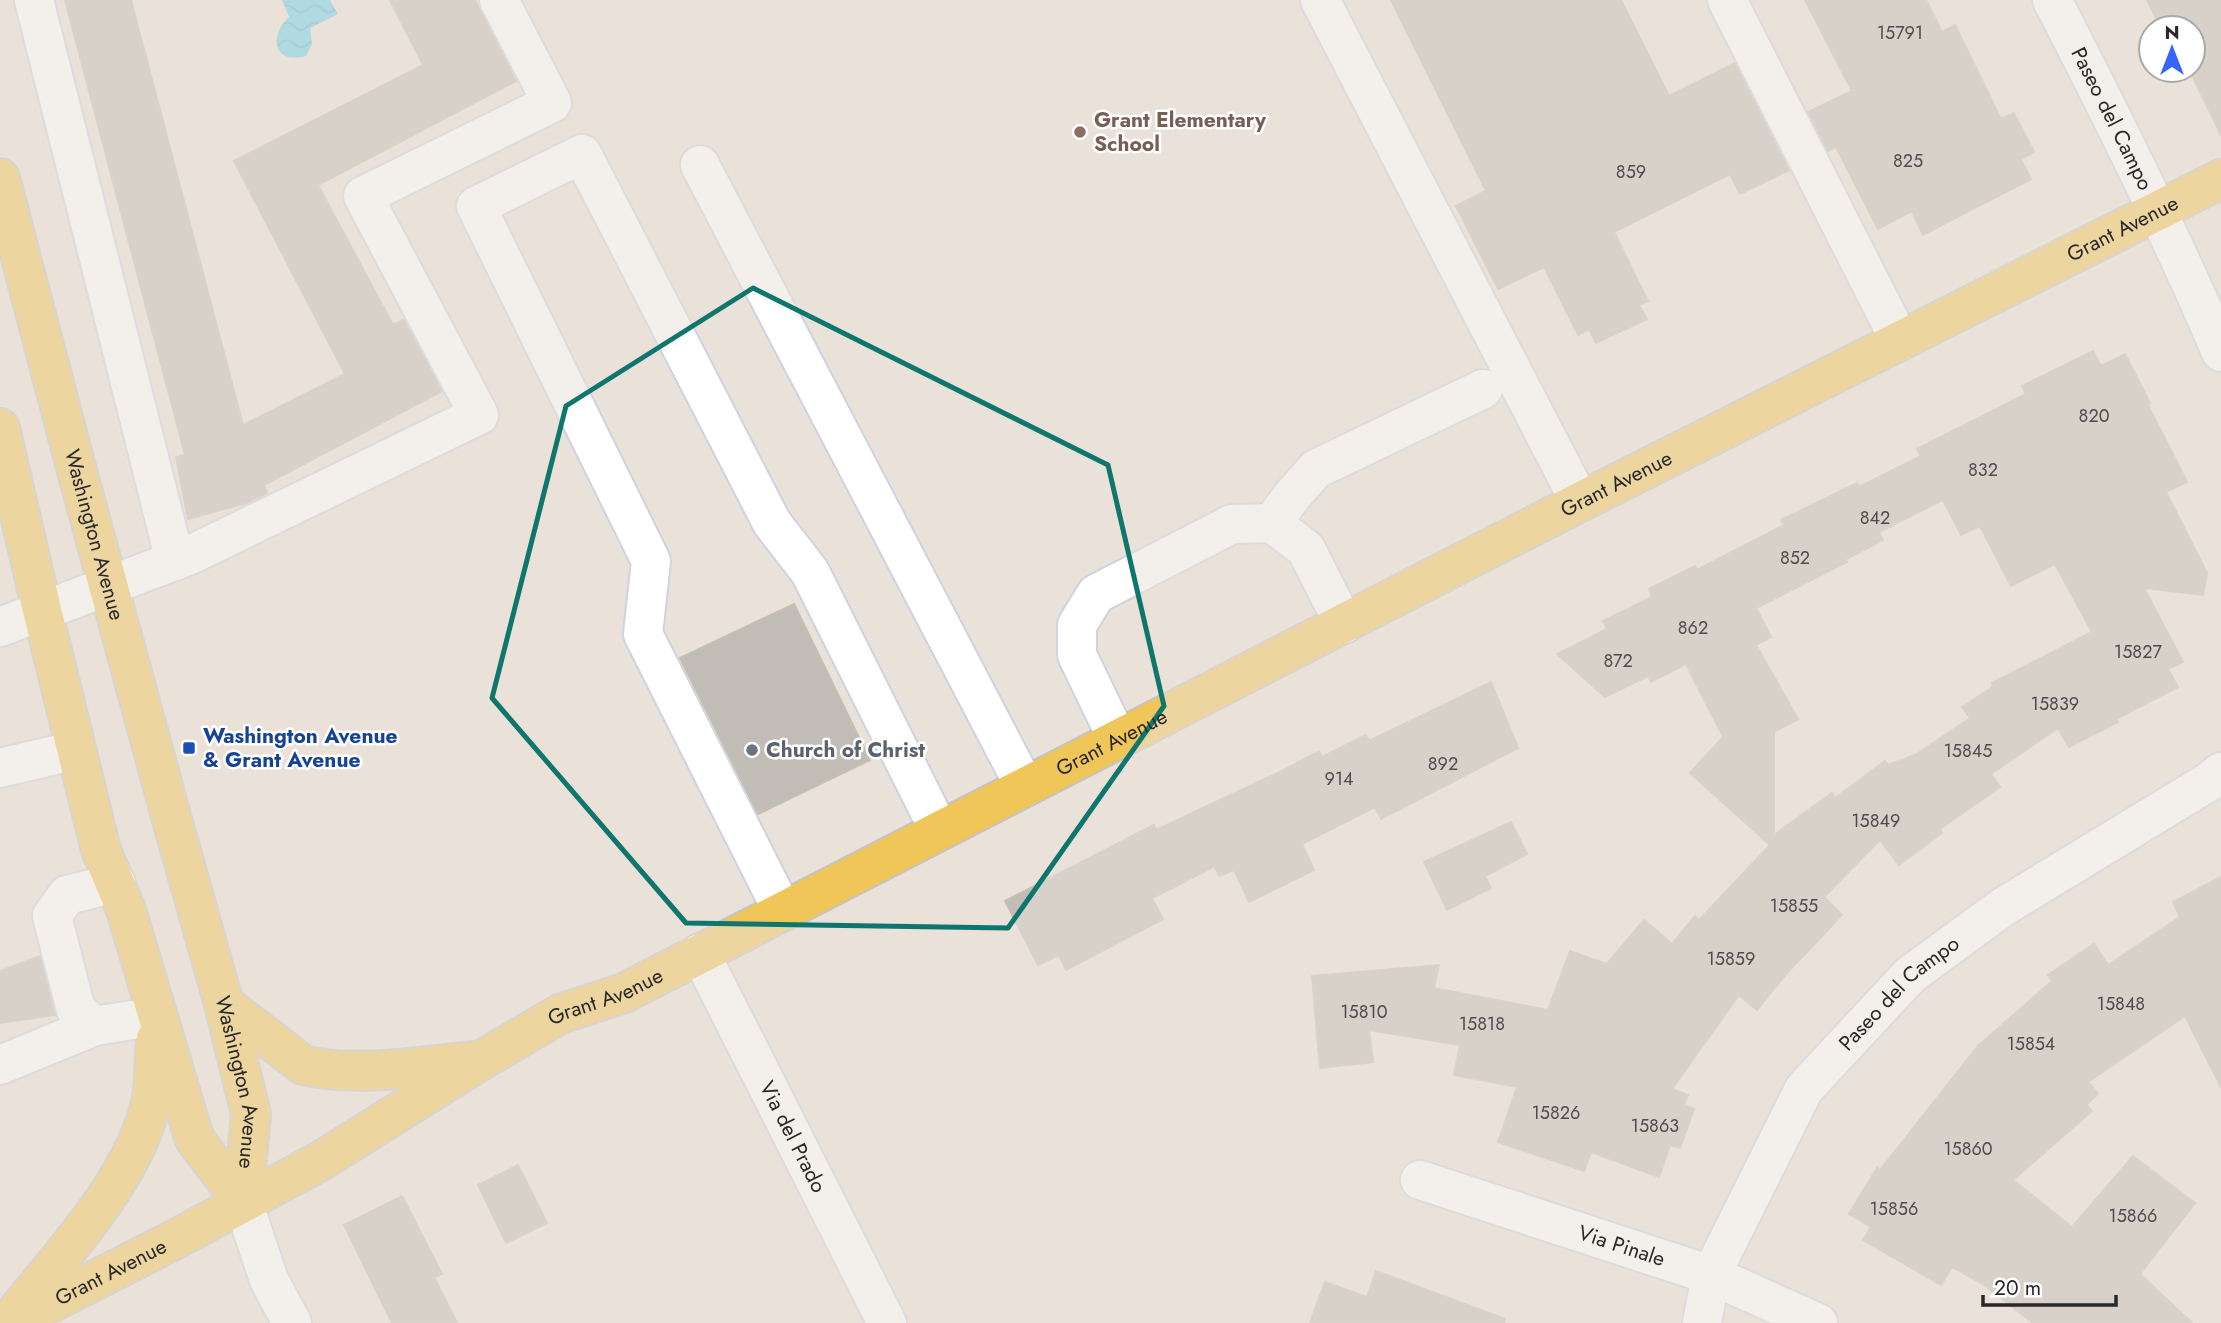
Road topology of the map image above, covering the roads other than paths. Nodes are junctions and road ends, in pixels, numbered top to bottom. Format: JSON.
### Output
{"nodes":[{"id":1,"x":34,"y":0,"type":"edge"},
{"id":2,"x":499,"y":0,"type":"edge"},
{"id":3,"x":1320,"y":0,"type":"edge"},
{"id":4,"x":1727,"y":0,"type":"edge"},
{"id":5,"x":2052,"y":0,"type":"edge"},
{"id":6,"x":700,"y":165,"type":"dead end"},
{"id":7,"x":0,"y":178,"type":"edge"},
{"id":8,"x":2221,"y":179,"type":"edge"},
{"id":9,"x":2158,"y":211,"type":"junction"},
{"id":10,"x":1900,"y":341,"type":"junction"},
{"id":11,"x":2221,"y":352,"type":"edge"},
{"id":12,"x":1483,"y":389,"type":"dead end"},
{"id":13,"x":0,"y":428,"type":"edge"},
{"id":14,"x":1580,"y":502,"type":"junction"},
{"id":15,"x":1272,"y":523,"type":"junction"},
{"id":16,"x":175,"y":561,"type":"junction"},
{"id":17,"x":109,"y":587,"type":"junction"},
{"id":18,"x":42,"y":610,"type":"junction"},
{"id":19,"x":1344,"y":624,"type":"junction"},
{"id":20,"x":0,"y":627,"type":"edge"},
{"id":21,"x":1117,"y":738,"type":"junction"},
{"id":22,"x":76,"y":750,"type":"junction"},
{"id":23,"x":0,"y":768,"type":"edge"},
{"id":24,"x":2221,"y":772,"type":"edge"},
{"id":25,"x":1025,"y":787,"type":"junction"},
{"id":26,"x":939,"y":830,"type":"junction"},
{"id":27,"x":116,"y":883,"type":"junction"},
{"id":28,"x":782,"y":910,"type":"junction"},
{"id":29,"x":700,"y":953,"type":"junction"},
{"id":30,"x":224,"y":1004,"type":"junction"},
{"id":31,"x":157,"y":1016,"type":"junction"},
{"id":32,"x":95,"y":1026,"type":"junction"},
{"id":33,"x":480,"y":1061,"type":"junction"},
{"id":34,"x":0,"y":1065,"type":"edge"},
{"id":35,"x":1420,"y":1180,"type":"dead end"},
{"id":36,"x":243,"y":1202,"type":"junction"},
{"id":37,"x":1711,"y":1275,"type":"junction"},
{"id":38,"x":10,"y":1323,"type":"edge"},
{"id":39,"x":292,"y":1323,"type":"edge"},
{"id":40,"x":887,"y":1323,"type":"edge"},
{"id":41,"x":1702,"y":1323,"type":"edge"},
{"id":42,"x":1818,"y":1323,"type":"edge"}],
"edges":[{"from":1,"to":16,"type":"street"},
{"from":2,"to":16,"type":"street"},
{"from":3,"to":14,"type":"street"},
{"from":4,"to":10,"type":"street"},
{"from":5,"to":9,"type":"street","name":"Paseo del Campo"},
{"from":6,"to":25,"type":"street"},
{"from":7,"to":17,"type":"main road","name":"Washington Avenue"},
{"from":8,"to":9,"type":"main road","name":"Grant Avenue"},
{"from":9,"to":10,"type":"main road","name":"Grant Avenue"},
{"from":9,"to":11,"type":"street","name":"Paseo del Campo"},
{"from":10,"to":14,"type":"main road","name":"Grant Avenue"},
{"from":12,"to":15,"type":"street"},
{"from":13,"to":18,"type":"main road","name":"Washington Avenue"},
{"from":14,"to":19,"type":"main road","name":"Grant Avenue"},
{"from":15,"to":19,"type":"street"},
{"from":15,"to":21,"type":"street"},
{"from":16,"to":17,"type":"street"},
{"from":17,"to":18,"type":"street"},
{"from":17,"to":30,"type":"main road","name":"Washington Avenue"},
{"from":18,"to":20,"type":"street"},
{"from":18,"to":22,"type":"main road","name":"Washington Avenue"},
{"from":19,"to":21,"type":"main road","name":"Grant Avenue"},
{"from":21,"to":25,"type":"main road","name":"Grant Avenue"},
{"from":22,"to":23,"type":"street"},
{"from":22,"to":27,"type":"main road","name":"Washington Avenue"},
{"from":24,"to":37,"type":"street","name":"Paseo del Campo"},
{"from":25,"to":26,"type":"main road","name":"Grant Avenue"},
{"from":26,"to":28,"type":"main road","name":"Grant Avenue"},
{"from":26,"to":28,"type":"street"},
{"from":27,"to":31,"type":"main road","name":"Washington Avenue"},
{"from":27,"to":32,"type":"street"},
{"from":28,"to":29,"type":"main road","name":"Grant Avenue"},
{"from":29,"to":33,"type":"main road","name":"Grant Avenue"},
{"from":29,"to":40,"type":"street","name":"Via del Prado"},
{"from":30,"to":33,"type":"main road"},
{"from":30,"to":36,"type":"main road","name":"Washington Avenue"},
{"from":31,"to":32,"type":"street"},
{"from":31,"to":36,"type":"main road","name":"Washington Avenue"},
{"from":31,"to":38,"type":"main road"},
{"from":32,"to":34,"type":"street"},
{"from":33,"to":36,"type":"main road","name":"Grant Avenue"},
{"from":35,"to":37,"type":"street","name":"Via Pinale"},
{"from":36,"to":38,"type":"main road","name":"Grant Avenue"},
{"from":36,"to":39,"type":"street"},
{"from":37,"to":41,"type":"street","name":"Paseo del Campo"},
{"from":37,"to":42,"type":"street","name":"Via Pinale"}]}
